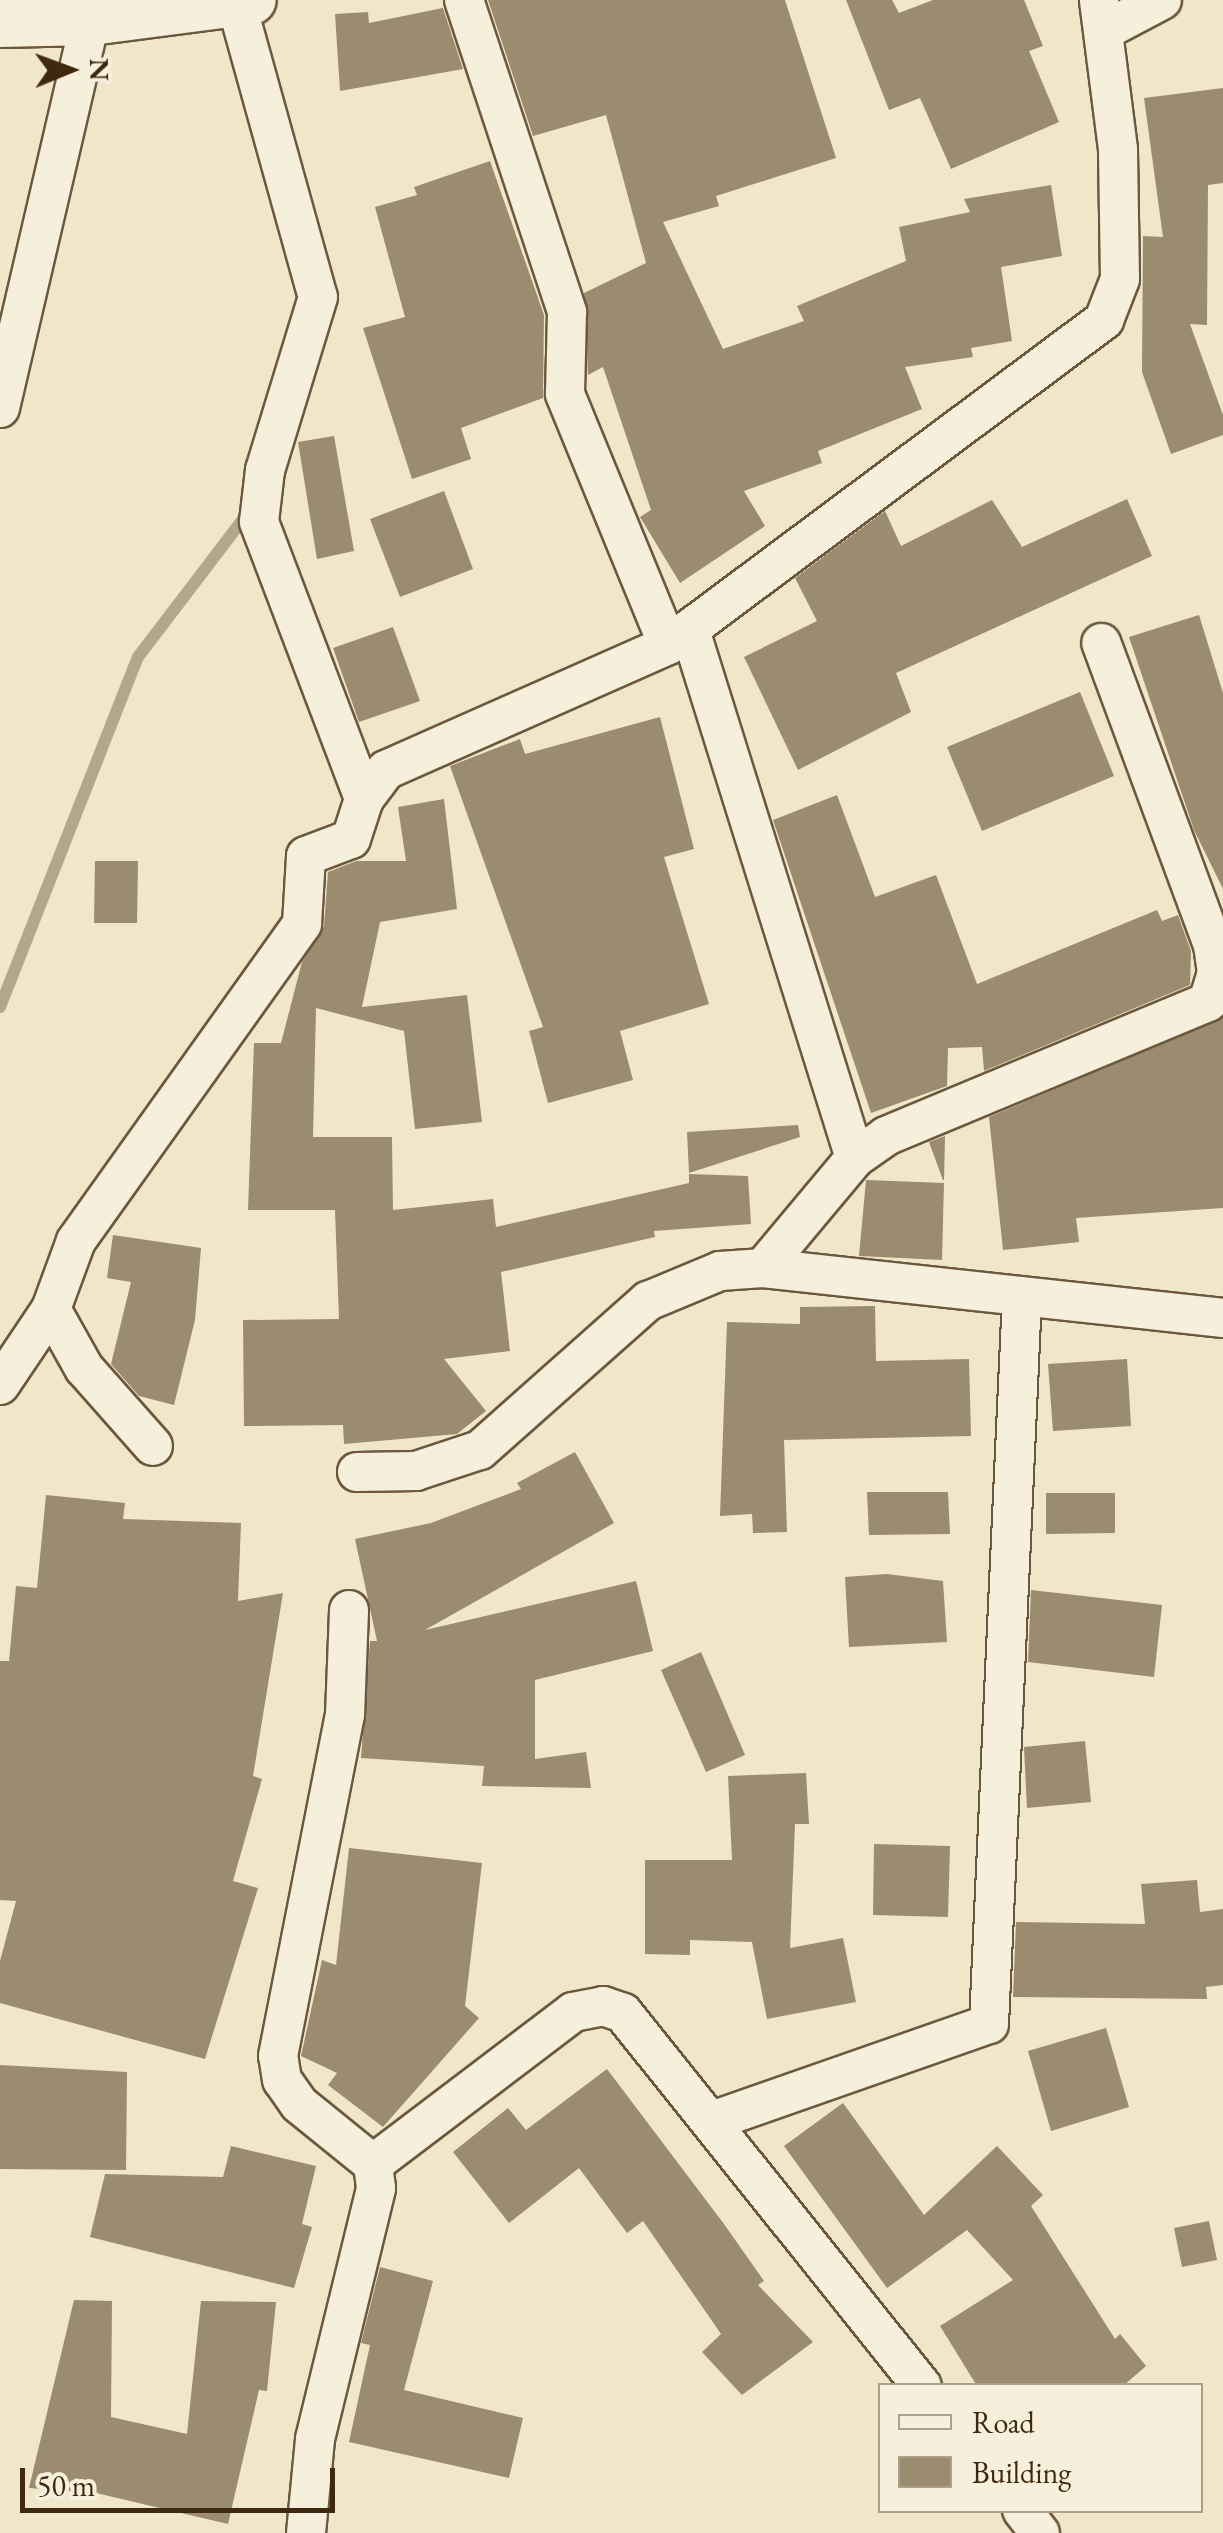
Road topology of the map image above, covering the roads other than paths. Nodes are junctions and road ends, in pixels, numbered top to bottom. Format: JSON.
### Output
{"nodes":[{"id":1,"x":464,"y":0,"type":"edge"},
{"id":2,"x":1162,"y":0,"type":"edge"},
{"id":3,"x":244,"y":1,"type":"edge"},
{"id":4,"x":92,"y":10,"type":"edge"},
{"id":5,"x":1103,"y":14,"type":"edge"},
{"id":6,"x":0,"y":23,"type":"edge"},
{"id":7,"x":0,"y":408,"type":"edge"},
{"id":8,"x":679,"y":637,"type":"junction"},
{"id":9,"x":1101,"y":643,"type":"dead end"},
{"id":10,"x":364,"y":799,"type":"junction"},
{"id":11,"x":855,"y":1158,"type":"junction"},
{"id":12,"x":763,"y":1268,"type":"junction"},
{"id":13,"x":1022,"y":1297,"type":"junction"},
{"id":14,"x":51,"y":1309,"type":"junction"},
{"id":15,"x":1223,"y":1318,"type":"edge"},
{"id":16,"x":0,"y":1385,"type":"edge"},
{"id":17,"x":153,"y":1446,"type":"dead end"},
{"id":18,"x":356,"y":1472,"type":"dead end"},
{"id":19,"x":348,"y":1610,"type":"dead end"},
{"id":20,"x":712,"y":2121,"type":"junction"},
{"id":21,"x":374,"y":2164,"type":"junction"},
{"id":22,"x":920,"y":2383,"type":"edge"},
{"id":23,"x":1024,"y":2513,"type":"edge"},
{"id":24,"x":306,"y":2533,"type":"edge"},
{"id":25,"x":1040,"y":2533,"type":"edge"}],
"edges":[{"from":1,"to":8,"type":"street"},
{"from":2,"to":5,"type":"street"},
{"from":3,"to":4,"type":"street"},
{"from":3,"to":10,"type":"street"},
{"from":4,"to":6,"type":"street"},
{"from":4,"to":7,"type":"street"},
{"from":5,"to":8,"type":"street"},
{"from":8,"to":10,"type":"street"},
{"from":8,"to":11,"type":"street"},
{"from":9,"to":11,"type":"street"},
{"from":10,"to":14,"type":"street"},
{"from":11,"to":12,"type":"street"},
{"from":12,"to":13,"type":"street"},
{"from":12,"to":18,"type":"street"},
{"from":13,"to":15,"type":"street"},
{"from":13,"to":20,"type":"street"},
{"from":14,"to":16,"type":"street"},
{"from":14,"to":17,"type":"street"},
{"from":19,"to":21,"type":"street"},
{"from":20,"to":21,"type":"street"},
{"from":20,"to":22,"type":"street"},
{"from":21,"to":24,"type":"street"},
{"from":23,"to":25,"type":"street"}]}
